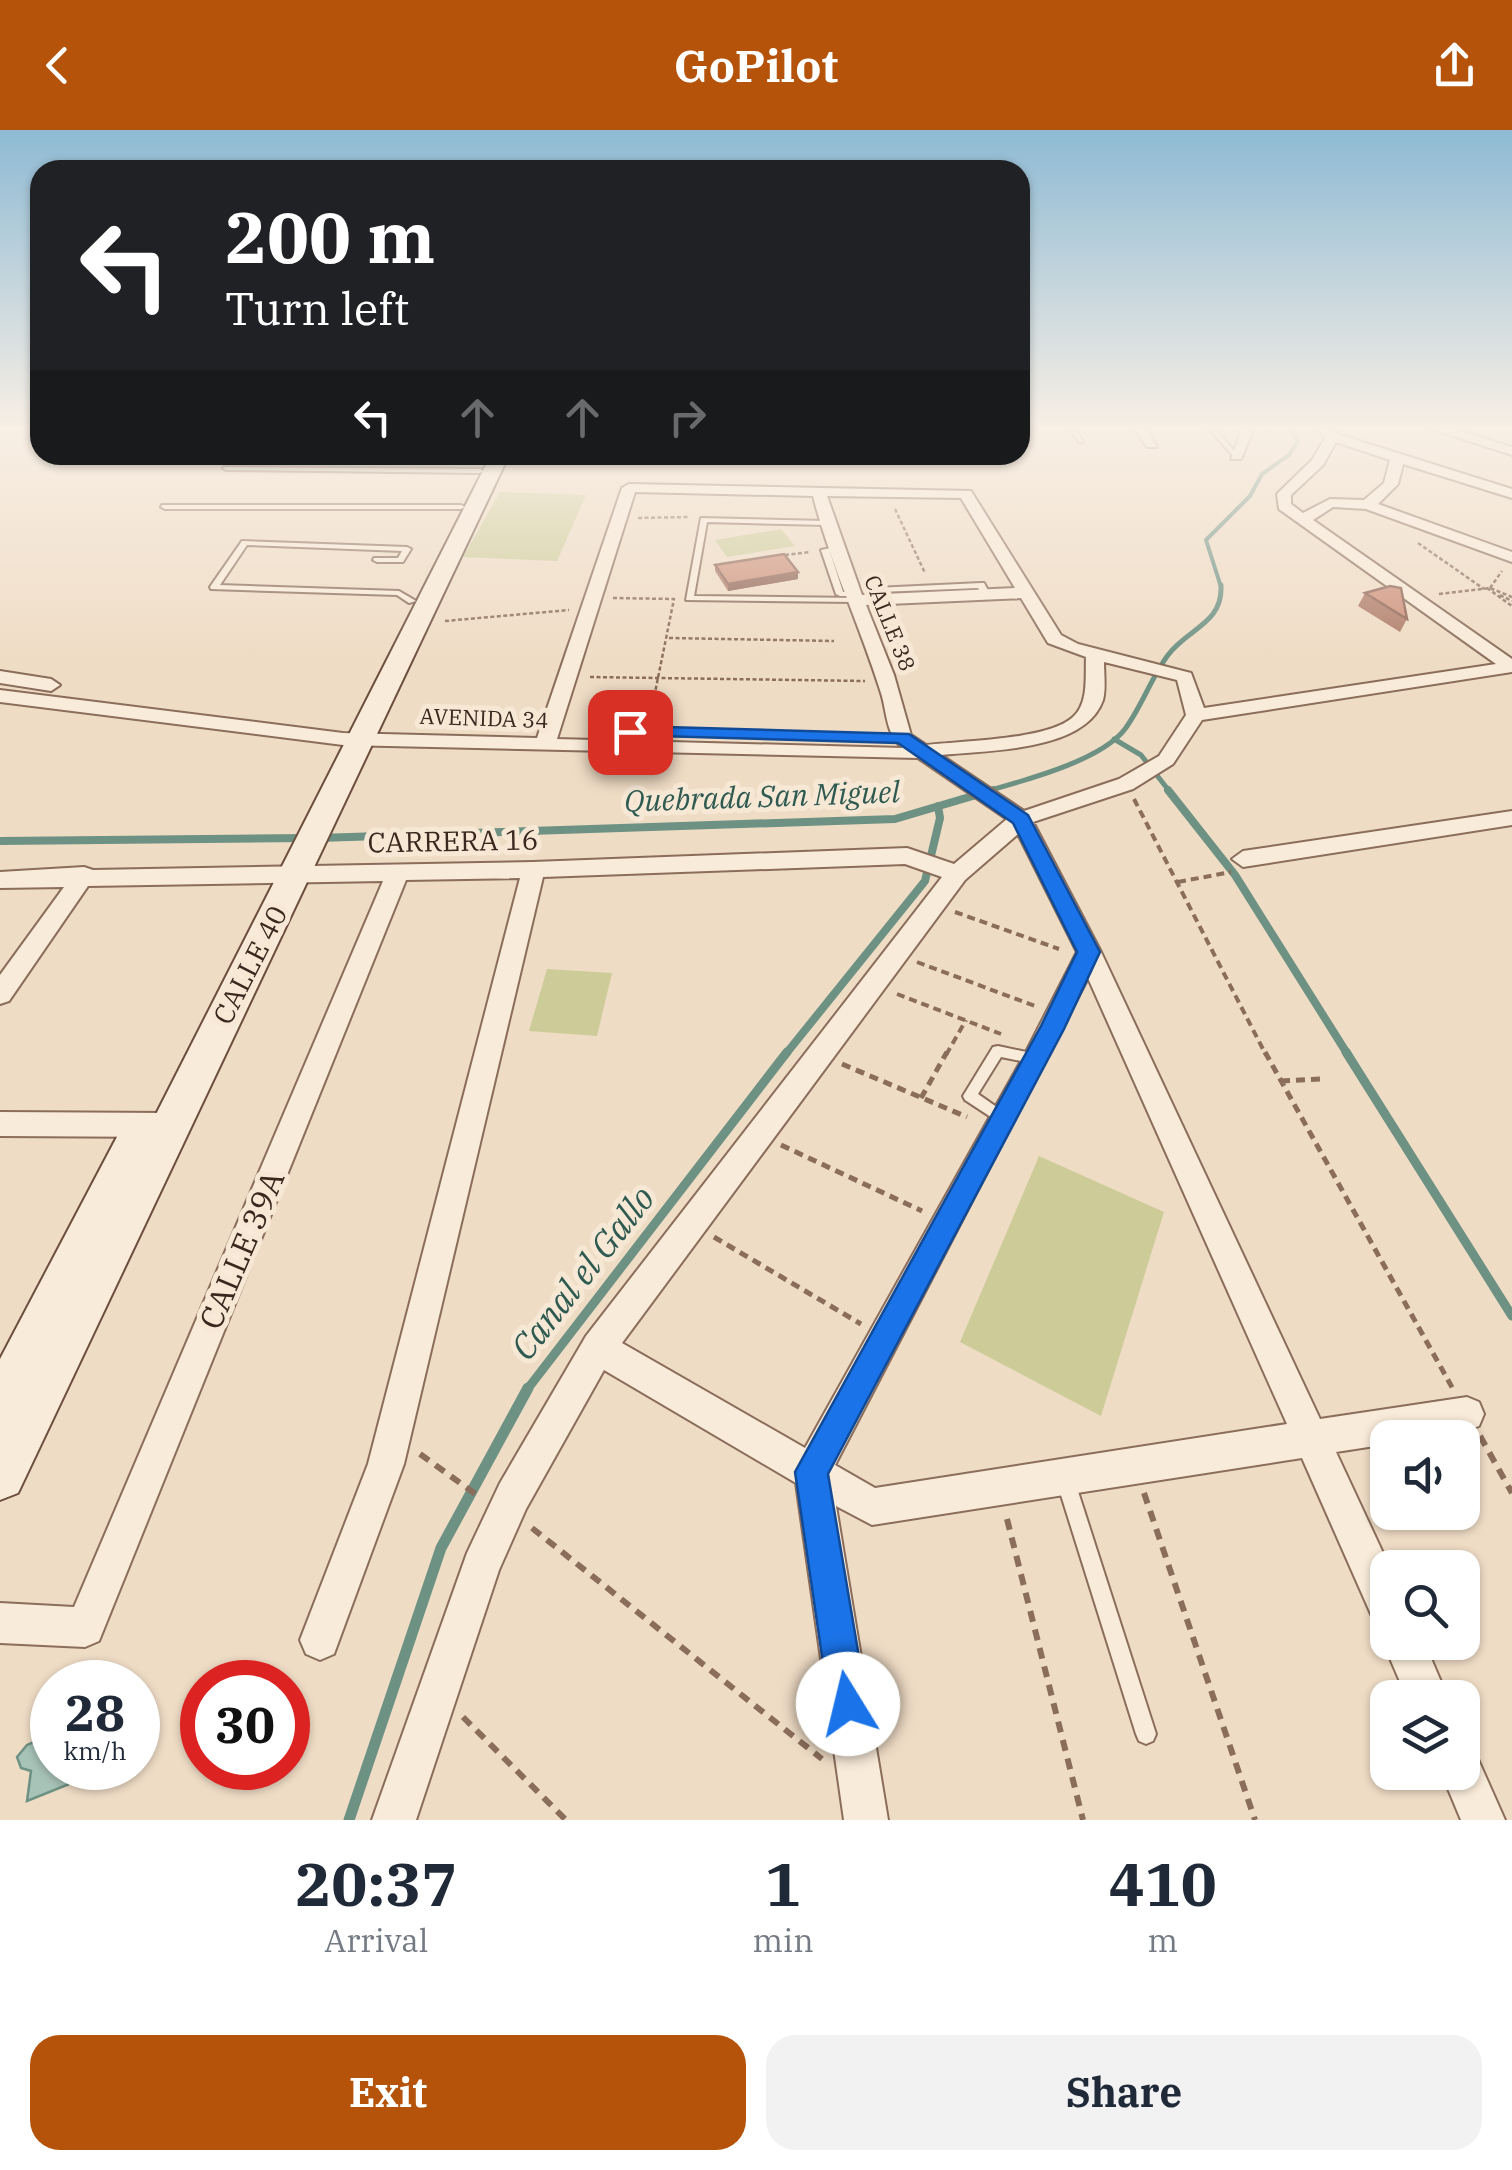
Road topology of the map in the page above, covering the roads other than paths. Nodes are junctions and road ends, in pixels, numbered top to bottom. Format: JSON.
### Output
{"nodes":[{"id":1,"x":469,"y":505,"type":"edge"},
{"id":2,"x":624,"y":505,"type":"edge"},
{"id":3,"x":822,"y":505,"type":"edge"},
{"id":4,"x":972,"y":505,"type":"edge"},
{"id":5,"x":1284,"y":505,"type":"edge"},
{"id":6,"x":1328,"y":505,"type":"edge"},
{"id":7,"x":1363,"y":505,"type":"edge"},
{"id":8,"x":1368,"y":505,"type":"joint"},
{"id":9,"x":165,"y":507,"type":"dead end"},
{"id":10,"x":461,"y":507,"type":"joint"},
{"id":11,"x":1304,"y":518,"type":"junction"},
{"id":12,"x":826,"y":524,"type":"junction"},
{"id":13,"x":453,"y":537,"type":"junction"},
{"id":14,"x":1511,"y":556,"type":"edge"},
{"id":15,"x":377,"y":560,"type":"dead end"},
{"id":16,"x":1024,"y":593,"type":"junction"},
{"id":17,"x":855,"y":597,"type":"junction"},
{"id":18,"x":416,"y":611,"type":"junction"},
{"id":19,"x":1094,"y":653,"type":"junction"},
{"id":20,"x":1512,"y":667,"type":"edge"},
{"id":21,"x":0,"y":678,"type":"edge"},
{"id":22,"x":0,"y":696,"type":"edge"},
{"id":23,"x":1196,"y":715,"type":"junction"},
{"id":24,"x":356,"y":732,"type":"junction"},
{"id":25,"x":549,"y":737,"type":"junction"},
{"id":26,"x":902,"y":738,"type":"junction"},
{"id":27,"x":928,"y":754,"type":"junction"},
{"id":28,"x":1016,"y":815,"type":"junction"},
{"id":29,"x":1512,"y":818,"type":"edge"},
{"id":30,"x":1243,"y":859,"type":"dead end"},
{"id":31,"x":289,"y":866,"type":"junction"},
{"id":32,"x":533,"y":870,"type":"junction"},
{"id":33,"x":948,"y":870,"type":"junction"},
{"id":34,"x":398,"y":872,"type":"junction"},
{"id":35,"x":84,"y":874,"type":"junction"},
{"id":36,"x":0,"y":880,"type":"edge"},
{"id":37,"x":1074,"y":950,"type":"junction"},
{"id":38,"x":0,"y":994,"type":"edge"},
{"id":39,"x":0,"y":1124,"type":"edge"},
{"id":40,"x":156,"y":1126,"type":"junction"},
{"id":41,"x":598,"y":1348,"type":"junction"},
{"id":42,"x":0,"y":1409,"type":"edge"},
{"id":43,"x":1467,"y":1414,"type":"road end"},
{"id":44,"x":1312,"y":1438,"type":"junction"},
{"id":45,"x":812,"y":1472,"type":"junction"},
{"id":46,"x":0,"y":1475,"type":"edge"},
{"id":47,"x":1064,"y":1477,"type":"junction"},
{"id":48,"x":1370,"y":1567,"type":"edge"},
{"id":49,"x":0,"y":1623,"type":"edge"},
{"id":50,"x":320,"y":1640,"type":"dead end"},
{"id":51,"x":1146,"y":1734,"type":"dead end"},
{"id":52,"x":1470,"y":1790,"type":"edge"},
{"id":53,"x":394,"y":1820,"type":"edge"},
{"id":54,"x":866,"y":1820,"type":"edge"},
{"id":55,"x":1483,"y":1820,"type":"edge"}],
"edges":[{"from":1,"to":13,"type":"main road","name":"CALLE 40"},
{"from":2,"to":25,"type":"street"},
{"from":3,"to":12,"type":"street","name":"CALLE 38"},
{"from":4,"to":16,"type":"street"},
{"from":5,"to":11,"type":"street"},
{"from":6,"to":11,"type":"street"},
{"from":7,"to":8,"type":"street"},
{"from":8,"to":14,"type":"street"},
{"from":9,"to":10,"type":"lane"},
{"from":10,"to":13,"type":"main road","name":"CALLE 40"},
{"from":11,"to":20,"type":"street"},
{"from":12,"to":17,"type":"street","name":"CALLE 38"},
{"from":12,"to":17,"type":"lane"},
{"from":13,"to":18,"type":"main road","name":"CALLE 40"},
{"from":15,"to":18,"type":"lane"},
{"from":16,"to":17,"type":"street"},
{"from":16,"to":19,"type":"street"},
{"from":17,"to":26,"type":"street","name":"CALLE 38"},
{"from":18,"to":24,"type":"main road","name":"CALLE 40"},
{"from":19,"to":23,"type":"street"},
{"from":19,"to":27,"type":"street","name":"AVENIDA 34"},
{"from":20,"to":23,"type":"street"},
{"from":21,"to":24,"type":"street"},
{"from":22,"to":24,"type":"street"},
{"from":23,"to":28,"type":"street"},
{"from":24,"to":25,"type":"street","name":"AVENIDA 34"},
{"from":24,"to":31,"type":"main road","name":"CALLE 40"},
{"from":25,"to":26,"type":"street","name":"AVENIDA 34"},
{"from":25,"to":27,"type":"street","name":"AVENIDA 34"},
{"from":26,"to":27,"type":"street"},
{"from":27,"to":28,"type":"street"},
{"from":28,"to":33,"type":"street"},
{"from":28,"to":37,"type":"street"},
{"from":29,"to":30,"type":"street"},
{"from":31,"to":34,"type":"street","name":"CARRERA 16"},
{"from":31,"to":35,"type":"street","name":"CARRERA 16"},
{"from":31,"to":40,"type":"main road","name":"CALLE 40"},
{"from":32,"to":33,"type":"street","name":"CARRERA 16"},
{"from":32,"to":34,"type":"street","name":"CARRERA 16"},
{"from":32,"to":50,"type":"street"},
{"from":33,"to":41,"type":"street"},
{"from":34,"to":49,"type":"street","name":"CALLE 39A"},
{"from":35,"to":36,"type":"street","name":"CARRERA 16"},
{"from":35,"to":38,"type":"street"},
{"from":37,"to":44,"type":"street"},
{"from":37,"to":45,"type":"street"},
{"from":39,"to":40,"type":"street"},
{"from":40,"to":42,"type":"main road","name":"CALLE 40"},
{"from":40,"to":46,"type":"main road","name":"CALLE 40"},
{"from":41,"to":45,"type":"street"},
{"from":41,"to":53,"type":"street"},
{"from":43,"to":44,"type":"street"},
{"from":44,"to":47,"type":"street"},
{"from":44,"to":48,"type":"street"},
{"from":45,"to":47,"type":"street"},
{"from":45,"to":54,"type":"street"},
{"from":47,"to":51,"type":"lane"},
{"from":52,"to":55,"type":"street"}]}
